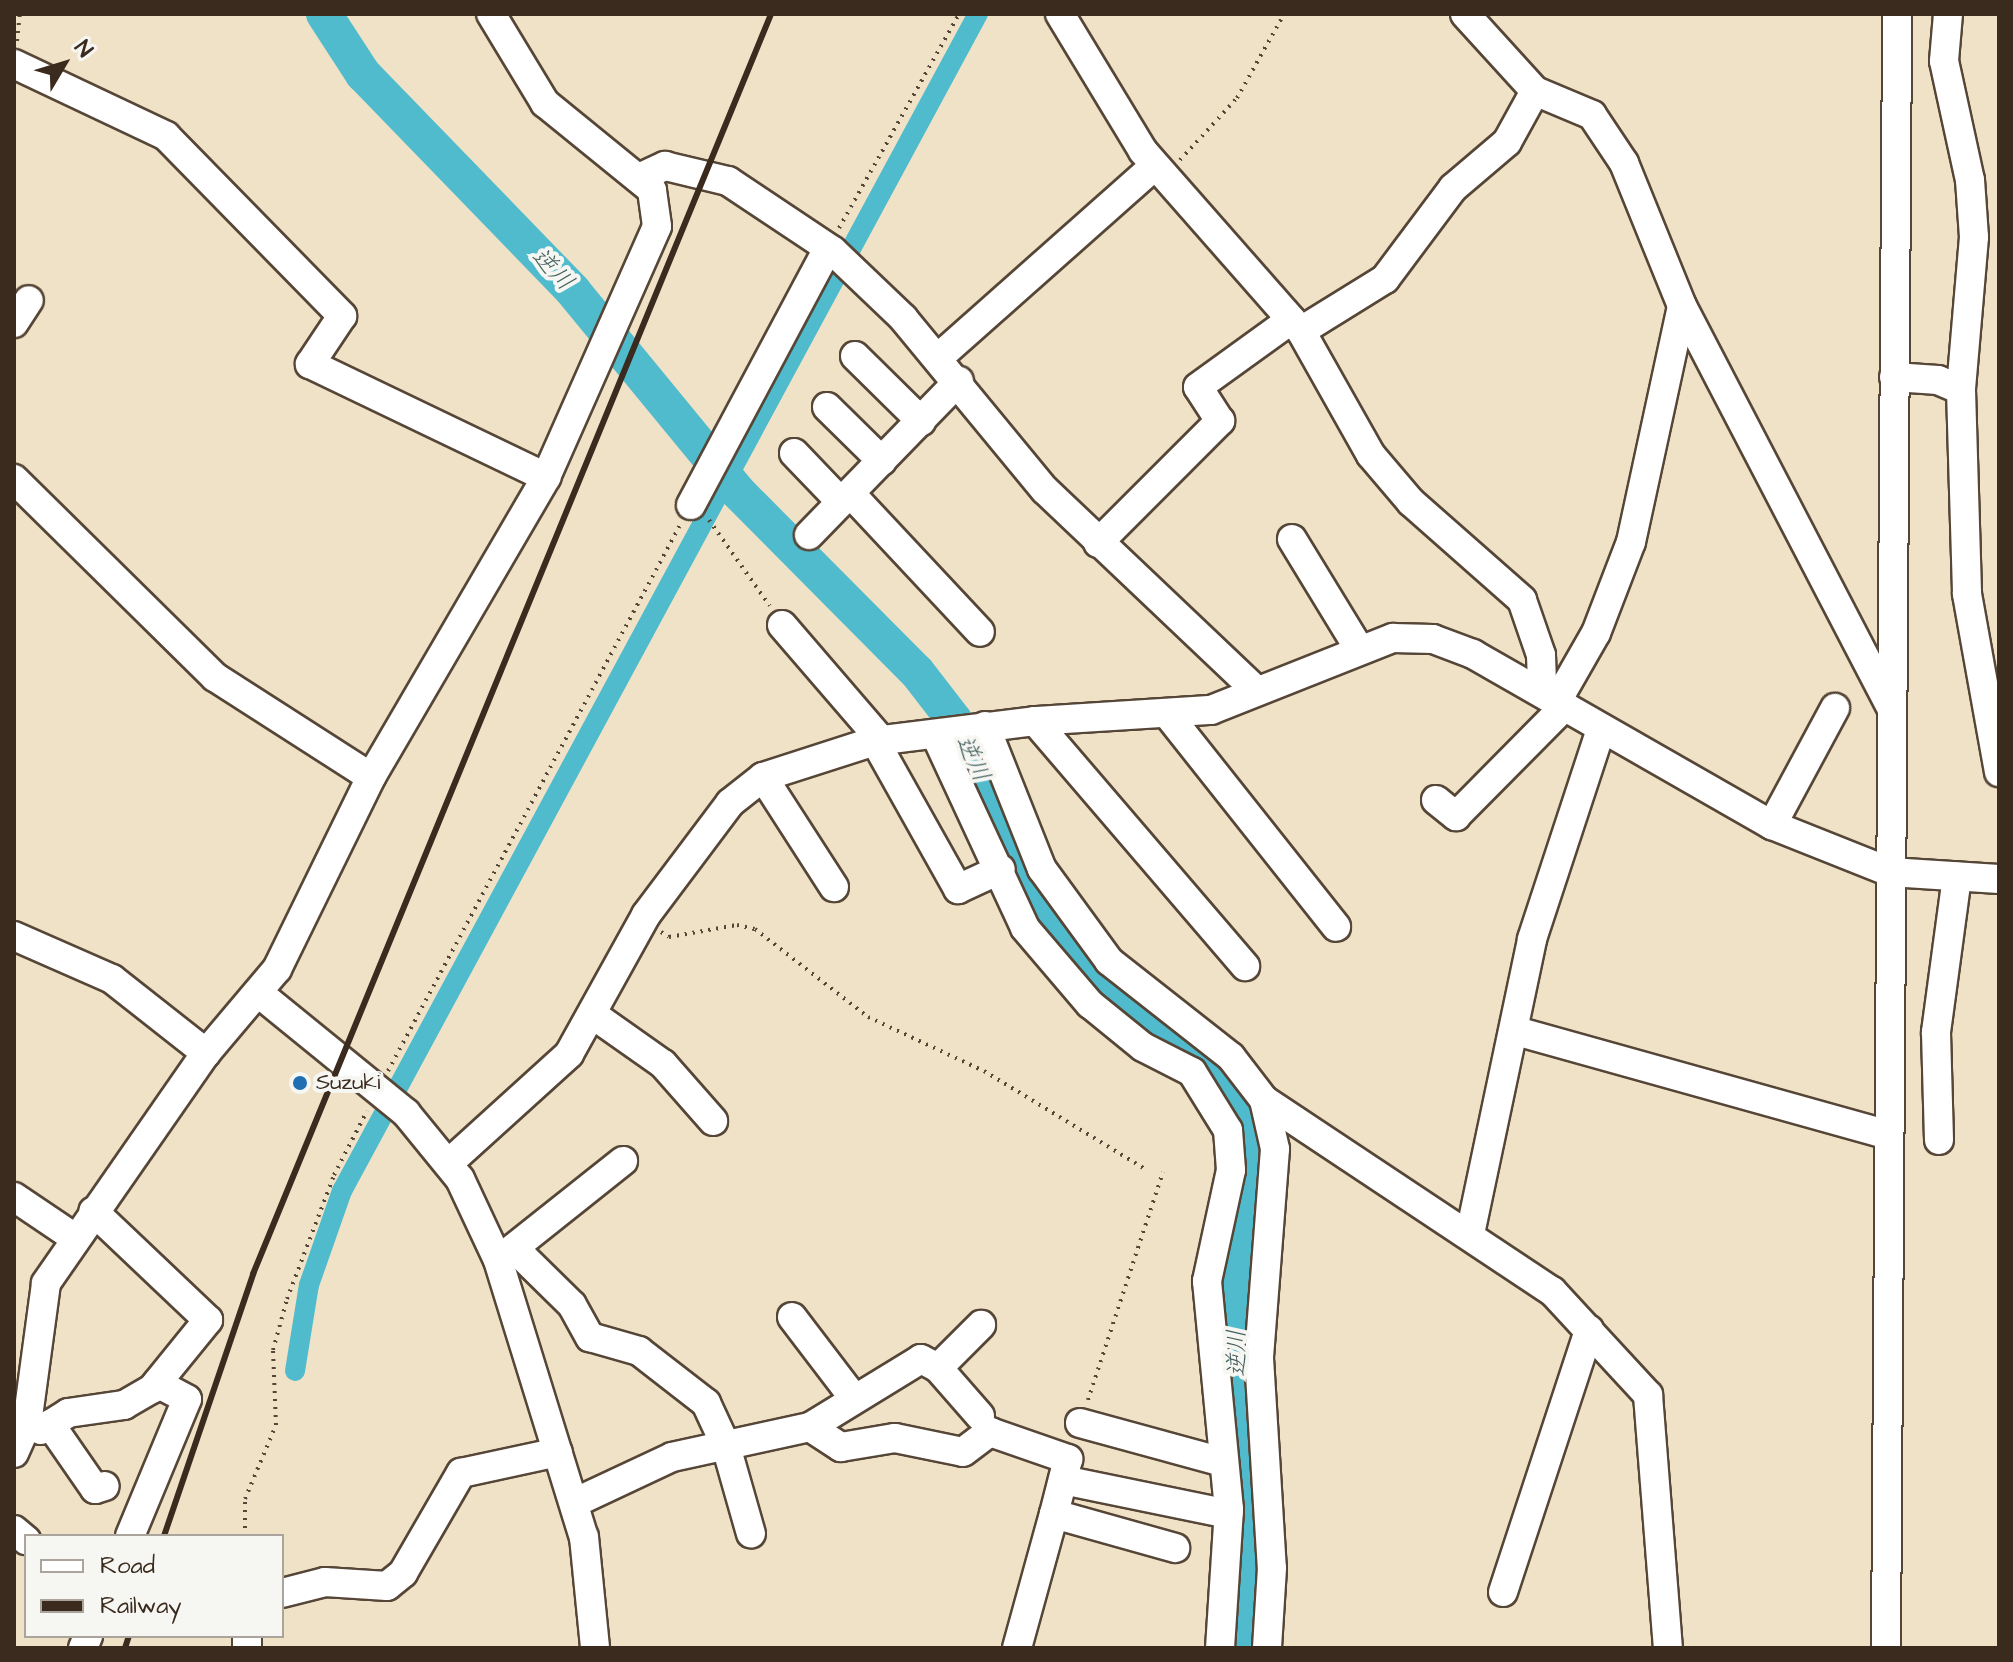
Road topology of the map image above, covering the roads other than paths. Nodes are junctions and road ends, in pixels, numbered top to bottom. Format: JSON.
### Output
{"nodes":[{"id":1,"x":1060,"y":14,"type":"edge"},
{"id":2,"x":1465,"y":14,"type":"edge"},
{"id":3,"x":1897,"y":14,"type":"edge"},
{"id":4,"x":1948,"y":14,"type":"edge"},
{"id":5,"x":493,"y":15,"type":"edge"},
{"id":6,"x":14,"y":64,"type":"edge"},
{"id":7,"x":1897,"y":78,"type":"junction"},
{"id":8,"x":1948,"y":81,"type":"junction"},
{"id":9,"x":1535,"y":91,"type":"junction"},
{"id":10,"x":1160,"y":171,"type":"junction"},
{"id":11,"x":639,"y":178,"type":"junction"},
{"id":12,"x":838,"y":256,"type":"junction"},
{"id":13,"x":1682,"y":306,"type":"junction"},
{"id":14,"x":1296,"y":326,"type":"junction"},
{"id":15,"x":855,"y":356,"type":"dead end"},
{"id":16,"x":938,"y":358,"type":"junction"},
{"id":17,"x":1894,"y":377,"type":"junction"},
{"id":18,"x":959,"y":381,"type":"junction"},
{"id":19,"x":1961,"y":390,"type":"junction"},
{"id":20,"x":827,"y":407,"type":"dead end"},
{"id":21,"x":921,"y":421,"type":"junction"},
{"id":22,"x":794,"y":453,"type":"dead end"},
{"id":23,"x":882,"y":461,"type":"junction"},
{"id":24,"x":546,"y":477,"type":"junction"},
{"id":25,"x":14,"y":479,"type":"edge"},
{"id":26,"x":846,"y":497,"type":"junction"},
{"id":27,"x":691,"y":505,"type":"road end"},
{"id":28,"x":809,"y":535,"type":"dead end"},
{"id":29,"x":1292,"y":539,"type":"dead end"},
{"id":30,"x":1098,"y":543,"type":"junction"},
{"id":31,"x":782,"y":625,"type":"road end"},
{"id":32,"x":980,"y":632,"type":"dead end"},
{"id":33,"x":1358,"y":647,"type":"junction"},
{"id":34,"x":1257,"y":691,"type":"junction"},
{"id":35,"x":1555,"y":699,"type":"junction"},
{"id":36,"x":1835,"y":708,"type":"dead end"},
{"id":37,"x":1893,"y":711,"type":"junction"},
{"id":38,"x":1169,"y":716,"type":"junction"},
{"id":39,"x":1035,"y":721,"type":"junction"},
{"id":40,"x":1601,"y":729,"type":"junction"},
{"id":41,"x":958,"y":732,"type":"junction"},
{"id":42,"x":878,"y":741,"type":"junction"},
{"id":43,"x":1999,"y":772,"type":"edge"},
{"id":44,"x":371,"y":777,"type":"junction"},
{"id":45,"x":763,"y":777,"type":"junction"},
{"id":46,"x":1436,"y":800,"type":"dead end"},
{"id":47,"x":1772,"y":825,"type":"junction"},
{"id":48,"x":1001,"y":869,"type":"junction"},
{"id":49,"x":1890,"y":872,"type":"junction"},
{"id":50,"x":1957,"y":876,"type":"junction"},
{"id":51,"x":1999,"y":879,"type":"edge"},
{"id":52,"x":834,"y":887,"type":"dead end"},
{"id":53,"x":1336,"y":927,"type":"dead end"},
{"id":54,"x":14,"y":936,"type":"edge"},
{"id":55,"x":1245,"y":966,"type":"dead end"},
{"id":56,"x":261,"y":995,"type":"junction"},
{"id":57,"x":592,"y":1014,"type":"junction"},
{"id":58,"x":1516,"y":1031,"type":"junction"},
{"id":59,"x":206,"y":1053,"type":"junction"},
{"id":60,"x":1264,"y":1100,"type":"junction"},
{"id":61,"x":713,"y":1121,"type":"dead end"},
{"id":62,"x":1889,"y":1135,"type":"junction"},
{"id":63,"x":1939,"y":1140,"type":"dead end"},
{"id":64,"x":623,"y":1161,"type":"dead end"},
{"id":65,"x":450,"y":1162,"type":"junction"},
{"id":66,"x":14,"y":1197,"type":"edge"},
{"id":67,"x":93,"y":1211,"type":"junction"},
{"id":68,"x":1470,"y":1234,"type":"junction"},
{"id":69,"x":75,"y":1238,"type":"junction"},
{"id":70,"x":506,"y":1254,"type":"junction"},
{"id":71,"x":26,"y":1315,"type":"edge"},
{"id":72,"x":792,"y":1317,"type":"dead end"},
{"id":73,"x":981,"y":1325,"type":"dead end"},
{"id":74,"x":1589,"y":1330,"type":"junction"},
{"id":75,"x":938,"y":1368,"type":"junction"},
{"id":76,"x":157,"y":1383,"type":"junction"},
{"id":77,"x":853,"y":1397,"type":"junction"},
{"id":78,"x":980,"y":1416,"type":"dead end"},
{"id":79,"x":30,"y":1421,"type":"edge"},
{"id":80,"x":1080,"y":1423,"type":"road end"},
{"id":81,"x":810,"y":1427,"type":"junction"},
{"id":82,"x":726,"y":1446,"type":"junction"},
{"id":83,"x":558,"y":1452,"type":"junction"},
{"id":84,"x":14,"y":1453,"type":"edge"},
{"id":85,"x":1223,"y":1462,"type":"junction"},
{"id":86,"x":1063,"y":1480,"type":"junction"},
{"id":87,"x":105,"y":1486,"type":"dead end"},
{"id":88,"x":574,"y":1503,"type":"junction"},
{"id":89,"x":1054,"y":1514,"type":"junction"},
{"id":90,"x":1229,"y":1514,"type":"junction"},
{"id":91,"x":131,"y":1534,"type":"edge"},
{"id":92,"x":751,"y":1534,"type":"dead end"},
{"id":93,"x":1175,"y":1548,"type":"dead end"},
{"id":94,"x":284,"y":1592,"type":"edge"},
{"id":95,"x":1503,"y":1592,"type":"dead end"},
{"id":96,"x":595,"y":1648,"type":"edge"},
{"id":97,"x":1017,"y":1648,"type":"edge"},
{"id":98,"x":1220,"y":1648,"type":"edge"},
{"id":99,"x":1267,"y":1648,"type":"edge"},
{"id":100,"x":1668,"y":1648,"type":"edge"},
{"id":101,"x":1886,"y":1648,"type":"edge"}],
"edges":[{"from":1,"to":10,"type":"street"},
{"from":2,"to":9,"type":"street"},
{"from":3,"to":7,"type":"street"},
{"from":4,"to":8,"type":"street"},
{"from":5,"to":11,"type":"street"},
{"from":6,"to":24,"type":"street"},
{"from":7,"to":8,"type":"street"},
{"from":7,"to":17,"type":"street"},
{"from":8,"to":19,"type":"street"},
{"from":9,"to":13,"type":"street"},
{"from":9,"to":14,"type":"street"},
{"from":10,"to":14,"type":"street"},
{"from":10,"to":16,"type":"street"},
{"from":11,"to":12,"type":"street"},
{"from":11,"to":24,"type":"street"},
{"from":12,"to":16,"type":"street"},
{"from":12,"to":27,"type":"street"},
{"from":13,"to":35,"type":"street"},
{"from":13,"to":37,"type":"street"},
{"from":14,"to":30,"type":"street"},
{"from":14,"to":35,"type":"street"},
{"from":15,"to":21,"type":"street"},
{"from":16,"to":18,"type":"street"},
{"from":17,"to":19,"type":"street"},
{"from":17,"to":37,"type":"street"},
{"from":18,"to":21,"type":"street"},
{"from":18,"to":30,"type":"street"},
{"from":19,"to":43,"type":"street"},
{"from":20,"to":23,"type":"street"},
{"from":21,"to":23,"type":"street"},
{"from":22,"to":26,"type":"street"},
{"from":23,"to":26,"type":"street"},
{"from":24,"to":44,"type":"street"},
{"from":25,"to":44,"type":"street"},
{"from":26,"to":28,"type":"street"},
{"from":26,"to":32,"type":"street"},
{"from":29,"to":33,"type":"street"},
{"from":30,"to":34,"type":"street"},
{"from":31,"to":42,"type":"street"},
{"from":33,"to":34,"type":"street"},
{"from":33,"to":35,"type":"street"},
{"from":34,"to":38,"type":"street"},
{"from":35,"to":40,"type":"street"},
{"from":35,"to":46,"type":"street"},
{"from":36,"to":47,"type":"street"},
{"from":37,"to":49,"type":"street"},
{"from":38,"to":39,"type":"street"},
{"from":38,"to":53,"type":"street"},
{"from":39,"to":41,"type":"street"},
{"from":39,"to":55,"type":"street"},
{"from":40,"to":47,"type":"street"},
{"from":40,"to":58,"type":"street"},
{"from":41,"to":42,"type":"street"},
{"from":41,"to":48,"type":"street"},
{"from":41,"to":60,"type":"street"},
{"from":42,"to":45,"type":"street"},
{"from":42,"to":48,"type":"street"},
{"from":44,"to":56,"type":"street"},
{"from":45,"to":52,"type":"street"},
{"from":45,"to":57,"type":"street"},
{"from":47,"to":49,"type":"street"},
{"from":48,"to":85,"type":"street"},
{"from":49,"to":50,"type":"street"},
{"from":49,"to":62,"type":"street"},
{"from":50,"to":51,"type":"street"},
{"from":50,"to":63,"type":"street"},
{"from":54,"to":59,"type":"street"},
{"from":56,"to":59,"type":"street"},
{"from":56,"to":65,"type":"street"},
{"from":57,"to":61,"type":"street"},
{"from":57,"to":65,"type":"street"},
{"from":58,"to":62,"type":"street"},
{"from":58,"to":68,"type":"street"},
{"from":59,"to":67,"type":"street"},
{"from":60,"to":68,"type":"street"},
{"from":60,"to":99,"type":"street"},
{"from":62,"to":101,"type":"street"},
{"from":64,"to":70,"type":"street"},
{"from":65,"to":70,"type":"street"},
{"from":66,"to":69,"type":"street"},
{"from":67,"to":69,"type":"street"},
{"from":67,"to":76,"type":"street"},
{"from":68,"to":74,"type":"street"},
{"from":69,"to":71,"type":"street"},
{"from":70,"to":82,"type":"street"},
{"from":70,"to":83,"type":"street"},
{"from":71,"to":79,"type":"street"},
{"from":72,"to":77,"type":"street"},
{"from":73,"to":75,"type":"street"},
{"from":74,"to":95,"type":"street"},
{"from":74,"to":100,"type":"street"},
{"from":75,"to":77,"type":"street"},
{"from":75,"to":78,"type":"street"},
{"from":76,"to":79,"type":"street"},
{"from":76,"to":91,"type":"street"},
{"from":77,"to":81,"type":"street"},
{"from":79,"to":84,"type":"street"},
{"from":79,"to":87,"type":"street"},
{"from":80,"to":85,"type":"street"},
{"from":81,"to":82,"type":"street"},
{"from":81,"to":86,"type":"street"},
{"from":82,"to":88,"type":"street"},
{"from":82,"to":92,"type":"street"},
{"from":83,"to":88,"type":"street"},
{"from":83,"to":94,"type":"street"},
{"from":85,"to":90,"type":"street"},
{"from":86,"to":89,"type":"street"},
{"from":86,"to":90,"type":"street"},
{"from":88,"to":96,"type":"street"},
{"from":89,"to":93,"type":"street"},
{"from":89,"to":97,"type":"street"},
{"from":90,"to":98,"type":"street"}]}
